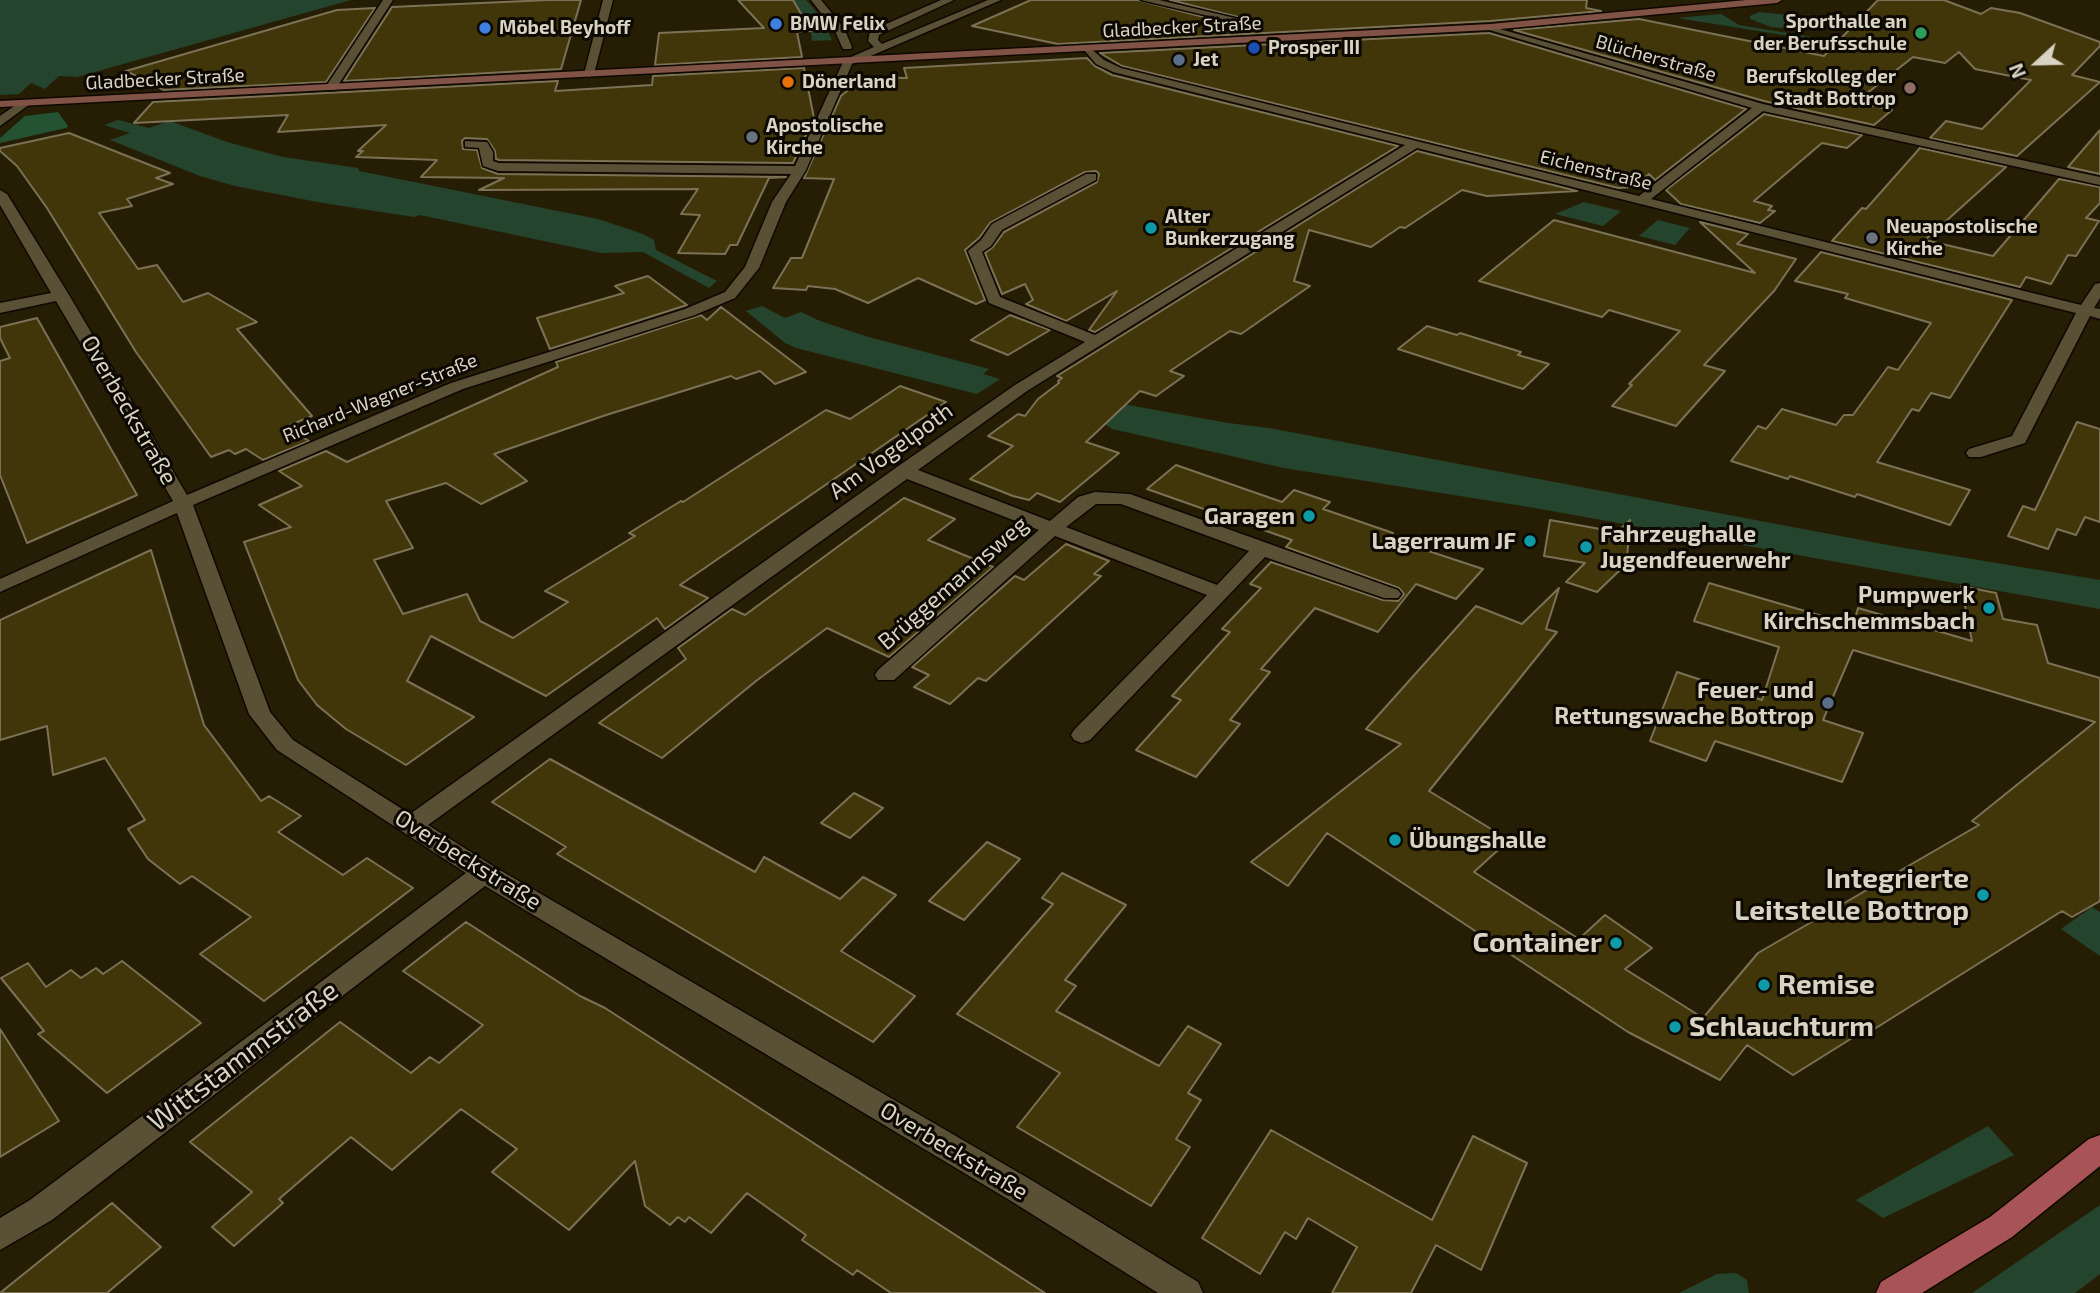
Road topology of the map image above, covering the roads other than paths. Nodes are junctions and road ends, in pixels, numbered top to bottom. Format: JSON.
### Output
{"nodes":[{"id":1,"x":388,"y":0,"type":"edge"},
{"id":2,"x":608,"y":0,"type":"edge"},
{"id":3,"x":816,"y":0,"type":"edge"},
{"id":4,"x":949,"y":0,"type":"edge"},
{"id":5,"x":996,"y":0,"type":"edge"},
{"id":6,"x":1146,"y":0,"type":"edge"},
{"id":7,"x":1777,"y":0,"type":"edge"},
{"id":8,"x":1251,"y":23,"type":"dead end"},
{"id":9,"x":1490,"y":27,"type":"junction"},
{"id":10,"x":880,"y":48,"type":"junction"},
{"id":11,"x":1088,"y":50,"type":"junction"},
{"id":12,"x":847,"y":54,"type":"junction"},
{"id":13,"x":589,"y":74,"type":"junction"},
{"id":14,"x":331,"y":88,"type":"junction"},
{"id":15,"x":0,"y":104,"type":"edge"},
{"id":16,"x":24,"y":104,"type":"junction"},
{"id":17,"x":1761,"y":107,"type":"junction"},
{"id":18,"x":0,"y":122,"type":"edge"},
{"id":19,"x":469,"y":144,"type":"dead end"},
{"id":20,"x":1415,"y":145,"type":"junction"},
{"id":21,"x":800,"y":170,"type":"junction"},
{"id":22,"x":1091,"y":177,"type":"dead end"},
{"id":23,"x":2100,"y":181,"type":"edge"},
{"id":24,"x":0,"y":194,"type":"edge"},
{"id":25,"x":1640,"y":201,"type":"junction"},
{"id":26,"x":2100,"y":287,"type":"edge"},
{"id":27,"x":62,"y":295,"type":"junction"},
{"id":28,"x":0,"y":309,"type":"edge"},
{"id":29,"x":2092,"y":312,"type":"edge"},
{"id":30,"x":1096,"y":341,"type":"junction"},
{"id":31,"x":1975,"y":453,"type":"dead end"},
{"id":32,"x":904,"y":471,"type":"junction"},
{"id":33,"x":183,"y":503,"type":"junction"},
{"id":34,"x":1052,"y":529,"type":"junction"},
{"id":35,"x":1262,"y":549,"type":"junction"},
{"id":36,"x":0,"y":586,"type":"edge"},
{"id":37,"x":1220,"y":593,"type":"junction"},
{"id":38,"x":1391,"y":594,"type":"dead end"},
{"id":39,"x":886,"y":675,"type":"dead end"},
{"id":40,"x":1082,"y":735,"type":"dead end"},
{"id":41,"x":412,"y":825,"type":"junction"},
{"id":42,"x":484,"y":873,"type":"junction"},
{"id":43,"x":2100,"y":1148,"type":"edge"},
{"id":44,"x":0,"y":1235,"type":"edge"},
{"id":45,"x":1187,"y":1293,"type":"edge"},
{"id":46,"x":1892,"y":1293,"type":"edge"}],
"edges":[{"from":1,"to":14,"type":"street"},
{"from":2,"to":13,"type":"street"},
{"from":3,"to":12,"type":"street"},
{"from":4,"to":10,"type":"street"},
{"from":5,"to":10,"type":"street"},
{"from":6,"to":8,"type":"street"},
{"from":7,"to":9,"type":"main road","name":"Gladbecker Straße"},
{"from":9,"to":11,"type":"main road","name":"Gladbecker Straße"},
{"from":9,"to":17,"type":"street","name":"Blücherstraße"},
{"from":10,"to":12,"type":"street"},
{"from":11,"to":12,"type":"main road","name":"Gladbecker Straße"},
{"from":11,"to":20,"type":"street","name":"Eichenstraße"},
{"from":12,"to":13,"type":"main road","name":"Gladbecker Straße"},
{"from":12,"to":21,"type":"street","name":"Richard-Wagner-Straße"},
{"from":13,"to":14,"type":"main road","name":"Gladbecker Straße"},
{"from":14,"to":16,"type":"main road","name":"Gladbecker Straße"},
{"from":15,"to":16,"type":"main road","name":"Gladbecker Straße"},
{"from":16,"to":18,"type":"street"},
{"from":17,"to":23,"type":"street","name":"Blücherstraße"},
{"from":17,"to":25,"type":"street"},
{"from":19,"to":21,"type":"street"},
{"from":20,"to":25,"type":"street","name":"Eichenstraße"},
{"from":20,"to":30,"type":"street","name":"Am Vogelpoth"},
{"from":21,"to":33,"type":"street","name":"Richard-Wagner-Straße"},
{"from":22,"to":30,"type":"street"},
{"from":24,"to":27,"type":"street","name":"Overbeckstraße"},
{"from":25,"to":29,"type":"street","name":"Eichenstraße"},
{"from":26,"to":29,"type":"street"},
{"from":27,"to":28,"type":"street"},
{"from":27,"to":33,"type":"street","name":"Overbeckstraße"},
{"from":29,"to":31,"type":"street"},
{"from":30,"to":32,"type":"street","name":"Am Vogelpoth"},
{"from":32,"to":34,"type":"street","name":"Brüggemannsweg"},
{"from":32,"to":41,"type":"street","name":"Am Vogelpoth"},
{"from":33,"to":36,"type":"street","name":"Richard-Wagner-Straße"},
{"from":33,"to":41,"type":"street","name":"Overbeckstraße"},
{"from":34,"to":35,"type":"street","name":"Brüggemannsweg"},
{"from":34,"to":37,"type":"street","name":"Brüggemannsweg"},
{"from":34,"to":39,"type":"street","name":"Brüggemannsweg"},
{"from":35,"to":37,"type":"street"},
{"from":35,"to":38,"type":"street","name":"Brüggemannsweg"},
{"from":37,"to":40,"type":"street"},
{"from":41,"to":42,"type":"street","name":"Overbeckstraße"},
{"from":42,"to":44,"type":"street","name":"Wittstammstraße"},
{"from":42,"to":45,"type":"street","name":"Overbeckstraße"},
{"from":43,"to":46,"type":"main road"}]}
